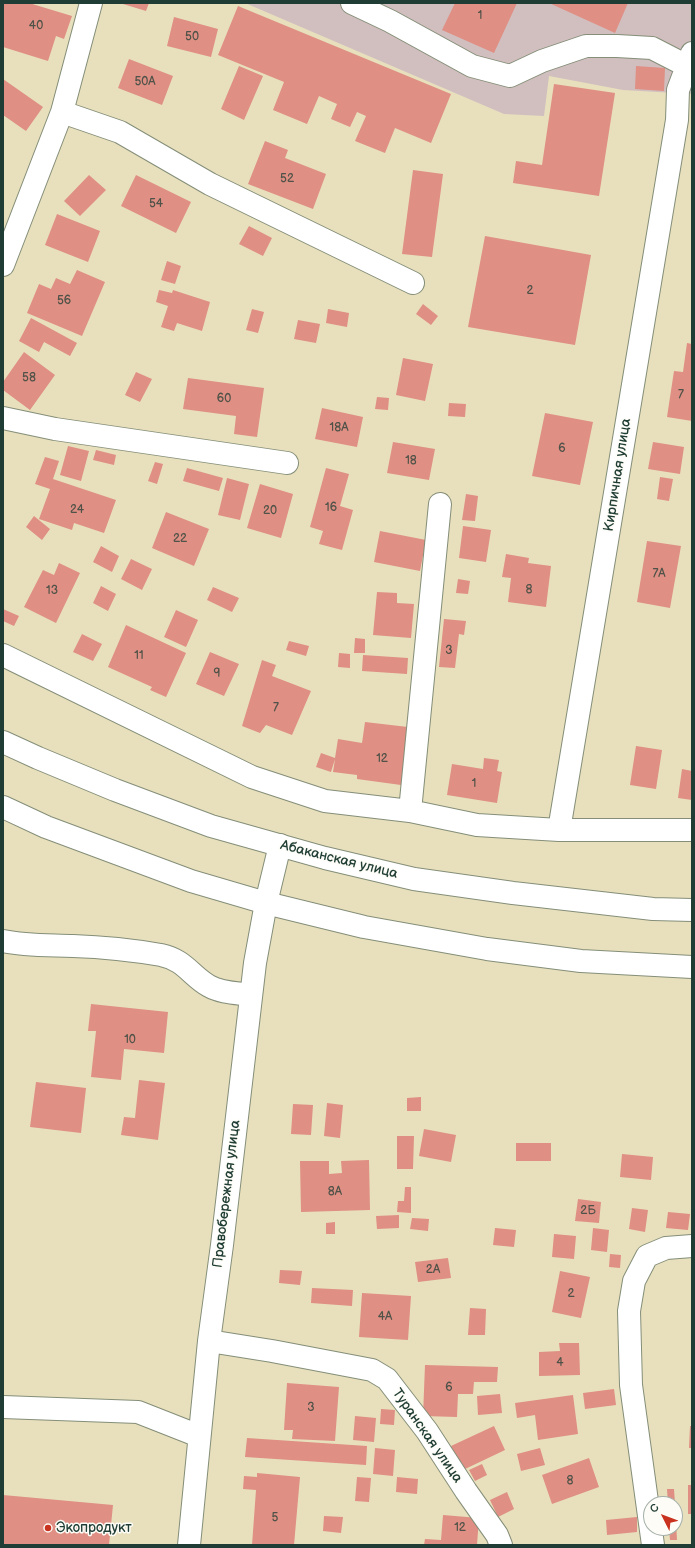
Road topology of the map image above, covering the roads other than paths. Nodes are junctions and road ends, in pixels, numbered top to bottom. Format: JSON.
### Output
{"nodes":[{"id":1,"x":91,"y":3,"type":"edge"},
{"id":2,"x":352,"y":3,"type":"edge"},
{"id":3,"x":690,"y":60,"type":"edge"},
{"id":4,"x":62,"y":112,"type":"junction"},
{"id":5,"x":684,"y":120,"type":"edge"},
{"id":6,"x":3,"y":265,"type":"edge"},
{"id":7,"x":413,"y":283,"type":"dead end"},
{"id":8,"x":3,"y":418,"type":"edge"},
{"id":9,"x":287,"y":463,"type":"dead end"},
{"id":10,"x":440,"y":504,"type":"dead end"},
{"id":11,"x":3,"y":655,"type":"edge"},
{"id":12,"x":3,"y":742,"type":"edge"},
{"id":13,"x":3,"y":807,"type":"edge"},
{"id":14,"x":410,"y":811,"type":"junction"},
{"id":15,"x":559,"y":830,"type":"junction"},
{"id":16,"x":692,"y":830,"type":"edge"},
{"id":17,"x":280,"y":845,"type":"junction"},
{"id":18,"x":266,"y":903,"type":"junction"},
{"id":19,"x":692,"y":910,"type":"edge"},
{"id":20,"x":3,"y":941,"type":"edge"},
{"id":21,"x":692,"y":967,"type":"edge"},
{"id":22,"x":251,"y":995,"type":"junction"},
{"id":23,"x":692,"y":1246,"type":"edge"},
{"id":24,"x":209,"y":1341,"type":"junction"},
{"id":25,"x":3,"y":1407,"type":"edge"},
{"id":26,"x":199,"y":1436,"type":"junction"},
{"id":27,"x":188,"y":1545,"type":"edge"},
{"id":28,"x":501,"y":1545,"type":"edge"},
{"id":29,"x":652,"y":1545,"type":"edge"}],
"edges":[{"from":1,"to":4,"type":"street"},
{"from":2,"to":3,"type":"street"},
{"from":3,"to":5,"type":"street","name":"Кирпичная улица"},
{"from":4,"to":6,"type":"street"},
{"from":4,"to":7,"type":"street"},
{"from":5,"to":15,"type":"street","name":"Кирпичная улица"},
{"from":8,"to":9,"type":"street"},
{"from":10,"to":14,"type":"street"},
{"from":11,"to":14,"type":"street"},
{"from":12,"to":17,"type":"street","name":"Абаканская улица"},
{"from":13,"to":18,"type":"street"},
{"from":14,"to":15,"type":"street"},
{"from":15,"to":16,"type":"street"},
{"from":17,"to":18,"type":"street","name":"Правобережная улица"},
{"from":17,"to":19,"type":"street","name":"Абаканская улица"},
{"from":18,"to":21,"type":"street"},
{"from":18,"to":22,"type":"street","name":"Правобережная улица"},
{"from":20,"to":22,"type":"street"},
{"from":22,"to":24,"type":"street","name":"Правобережная улица"},
{"from":23,"to":29,"type":"street"},
{"from":24,"to":26,"type":"street","name":"Правобережная улица"},
{"from":24,"to":28,"type":"street","name":"Туранская улица"},
{"from":25,"to":26,"type":"street"},
{"from":26,"to":27,"type":"street","name":"Правобережная улица"}]}
